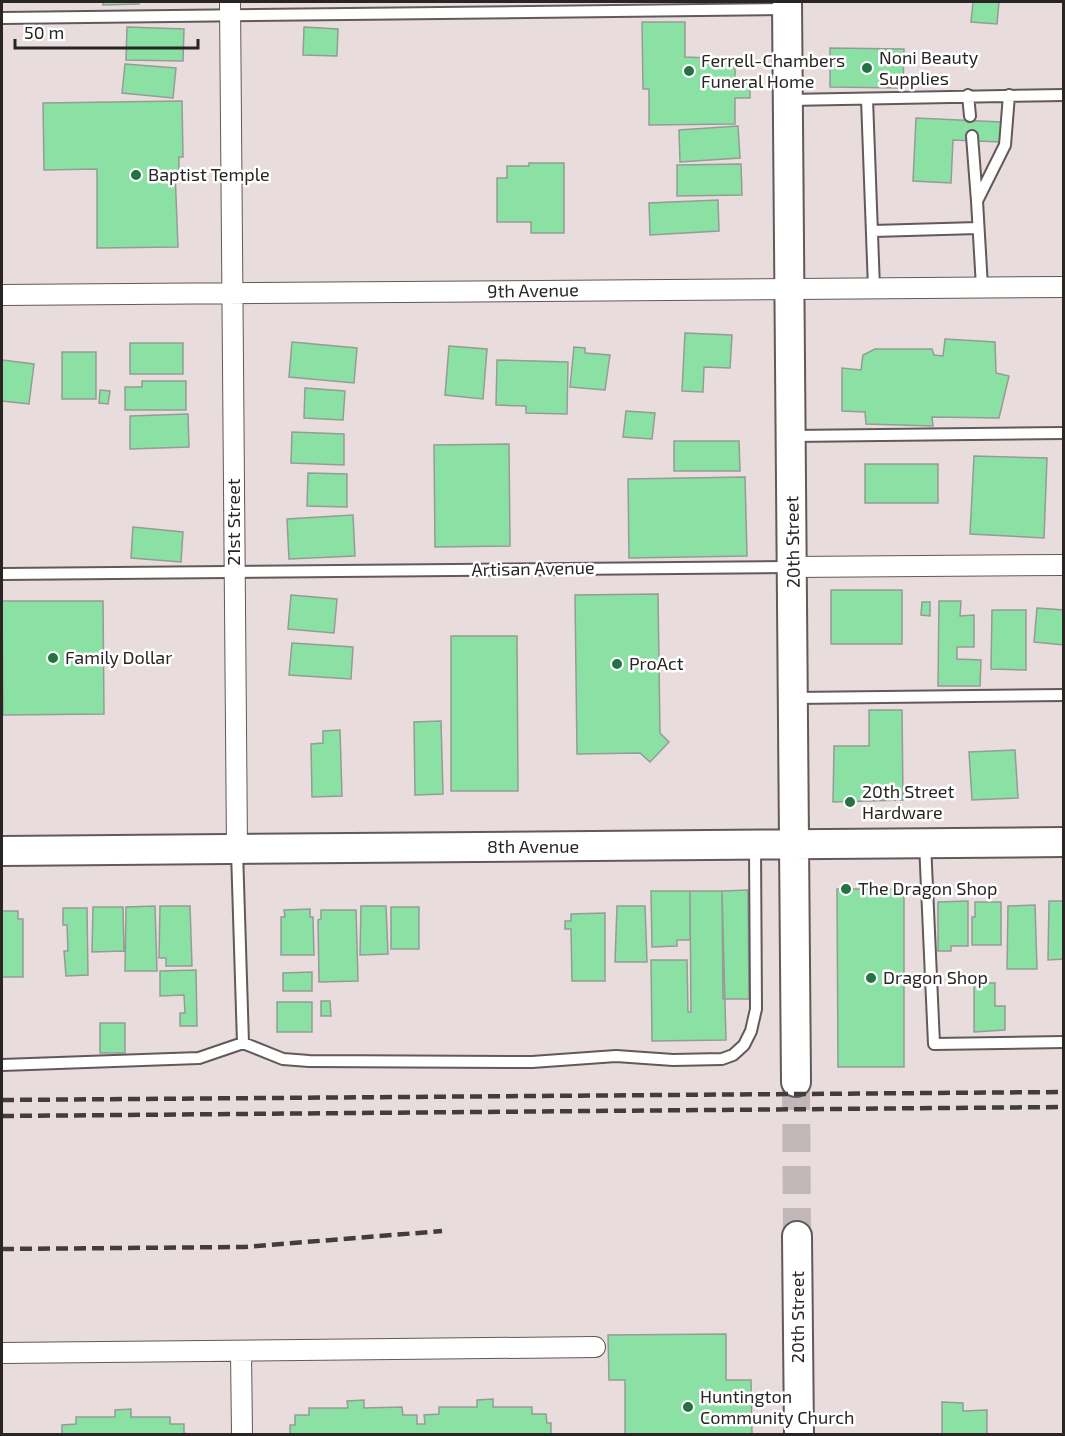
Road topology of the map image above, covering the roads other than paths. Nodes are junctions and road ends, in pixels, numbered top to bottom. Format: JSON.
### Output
{"nodes":[{"id":1,"x":787,"y":5,"type":"edge"},
{"id":2,"x":230,"y":8,"type":"edge"},
{"id":3,"x":2,"y":18,"type":"edge"},
{"id":4,"x":968,"y":95,"type":"junction"},
{"id":5,"x":1010,"y":95,"type":"junction"},
{"id":6,"x":1064,"y":95,"type":"edge"},
{"id":7,"x":867,"y":99,"type":"junction"},
{"id":8,"x":788,"y":100,"type":"junction"},
{"id":9,"x":970,"y":117,"type":"dead end"},
{"id":10,"x":972,"y":136,"type":"dead end"},
{"id":11,"x":977,"y":201,"type":"junction"},
{"id":12,"x":978,"y":228,"type":"junction"},
{"id":13,"x":873,"y":231,"type":"junction"},
{"id":14,"x":982,"y":287,"type":"junction"},
{"id":15,"x":1064,"y":287,"type":"edge"},
{"id":16,"x":874,"y":288,"type":"junction"},
{"id":17,"x":790,"y":289,"type":"junction"},
{"id":18,"x":233,"y":294,"type":"junction"},
{"id":19,"x":2,"y":295,"type":"edge"},
{"id":20,"x":1064,"y":433,"type":"edge"},
{"id":21,"x":791,"y":435,"type":"junction"},
{"id":22,"x":1064,"y":565,"type":"edge"},
{"id":23,"x":794,"y":567,"type":"junction"},
{"id":24,"x":234,"y":572,"type":"junction"},
{"id":25,"x":2,"y":574,"type":"edge"},
{"id":26,"x":1064,"y":695,"type":"edge"},
{"id":27,"x":793,"y":698,"type":"junction"},
{"id":28,"x":1064,"y":842,"type":"edge"},
{"id":29,"x":925,"y":843,"type":"junction"},
{"id":30,"x":755,"y":845,"type":"junction"},
{"id":31,"x":794,"y":845,"type":"junction"},
{"id":32,"x":237,"y":849,"type":"junction"},
{"id":33,"x":2,"y":851,"type":"edge"},
{"id":34,"x":1064,"y":1041,"type":"edge"},
{"id":35,"x":243,"y":1043,"type":"junction"},
{"id":36,"x":2,"y":1065,"type":"edge"},
{"id":37,"x":796,"y":1082,"type":"tunnel mouth"},
{"id":38,"x":798,"y":1236,"type":"tunnel mouth"},
{"id":39,"x":595,"y":1347,"type":"dead end"},
{"id":40,"x":241,"y":1352,"type":"junction"},
{"id":41,"x":2,"y":1353,"type":"edge"},
{"id":42,"x":242,"y":1434,"type":"edge"},
{"id":43,"x":799,"y":1434,"type":"edge"}],
"edges":[{"from":1,"to":2,"type":"lane"},
{"from":1,"to":8,"type":"main road","name":"20th Street"},
{"from":2,"to":3,"type":"lane"},
{"from":2,"to":18,"type":"street","name":"21st Street"},
{"from":4,"to":5,"type":"lane"},
{"from":4,"to":7,"type":"lane"},
{"from":4,"to":9,"type":"lane"},
{"from":5,"to":6,"type":"lane"},
{"from":5,"to":11,"type":"lane"},
{"from":7,"to":8,"type":"lane"},
{"from":7,"to":13,"type":"lane"},
{"from":8,"to":17,"type":"main road","name":"20th Street"},
{"from":10,"to":11,"type":"lane"},
{"from":11,"to":12,"type":"lane"},
{"from":12,"to":13,"type":"lane"},
{"from":12,"to":14,"type":"lane"},
{"from":13,"to":16,"type":"lane"},
{"from":14,"to":15,"type":"street","name":"9th Avenue"},
{"from":14,"to":16,"type":"street","name":"9th Avenue"},
{"from":16,"to":17,"type":"street","name":"9th Avenue"},
{"from":17,"to":18,"type":"street","name":"9th Avenue"},
{"from":17,"to":21,"type":"main road","name":"20th Street"},
{"from":18,"to":19,"type":"street","name":"9th Avenue"},
{"from":18,"to":24,"type":"street","name":"21st Street"},
{"from":20,"to":21,"type":"lane"},
{"from":21,"to":23,"type":"main road","name":"20th Street"},
{"from":22,"to":23,"type":"street","name":"Artisan Avenue"},
{"from":23,"to":24,"type":"lane","name":"Artisan Avenue"},
{"from":23,"to":27,"type":"main road","name":"20th Street"},
{"from":24,"to":25,"type":"lane","name":"Artisan Avenue"},
{"from":24,"to":32,"type":"street","name":"21st Street"},
{"from":26,"to":27,"type":"lane"},
{"from":27,"to":31,"type":"main road","name":"20th Street"},
{"from":28,"to":29,"type":"main road","name":"8th Avenue"},
{"from":29,"to":31,"type":"main road","name":"8th Avenue"},
{"from":29,"to":34,"type":"lane"},
{"from":30,"to":31,"type":"main road","name":"8th Avenue"},
{"from":30,"to":32,"type":"main road","name":"8th Avenue"},
{"from":30,"to":35,"type":"lane"},
{"from":31,"to":37,"type":"main road","name":"20th Street"},
{"from":32,"to":33,"type":"main road","name":"8th Avenue"},
{"from":32,"to":35,"type":"lane","name":"21st Street"},
{"from":35,"to":36,"type":"lane"},
{"from":38,"to":43,"type":"main road","name":"20th Street"},
{"from":39,"to":40,"type":"street"},
{"from":40,"to":41,"type":"street"},
{"from":40,"to":42,"type":"street"}]}
